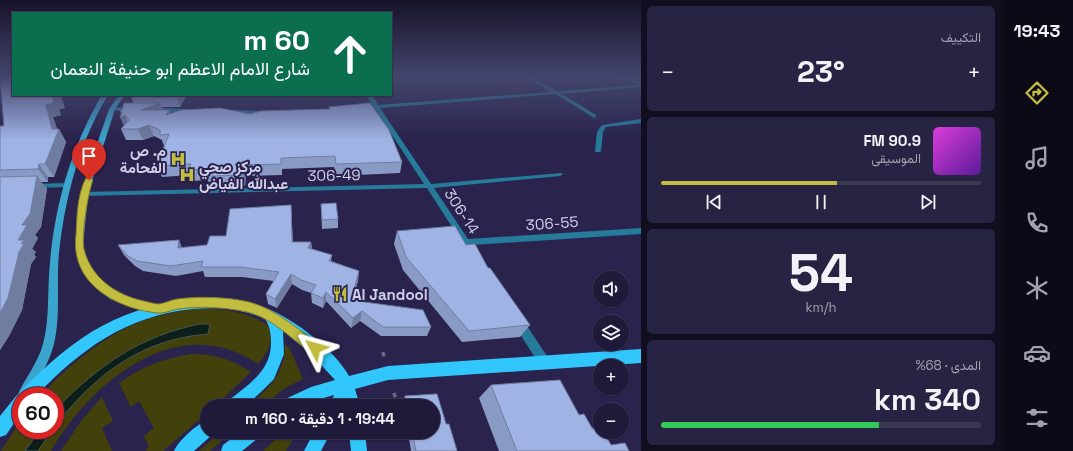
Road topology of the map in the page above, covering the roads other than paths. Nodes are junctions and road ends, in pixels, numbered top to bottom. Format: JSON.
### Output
{"nodes":[{"id":1,"x":103,"y":98,"type":"edge"},
{"id":2,"x":120,"y":98,"type":"edge"},
{"id":3,"x":371,"y":98,"type":"edge"},
{"id":4,"x":492,"y":98,"type":"edge"},
{"id":5,"x":565,"y":98,"type":"edge"},
{"id":6,"x":377,"y":107,"type":"junction"},
{"id":7,"x":354,"y":108,"type":"edge"},
{"id":8,"x":112,"y":109,"type":"junction"},
{"id":9,"x":136,"y":110,"type":"edge"},
{"id":10,"x":152,"y":110,"type":"edge"},
{"id":11,"x":192,"y":111,"type":"edge"},
{"id":12,"x":223,"y":112,"type":"edge"},
{"id":13,"x":271,"y":113,"type":"edge"},
{"id":14,"x":594,"y":116,"type":"dead end"},
{"id":15,"x":641,"y":121,"type":"edge"},
{"id":16,"x":598,"y":151,"type":"dead end"},
{"id":17,"x":560,"y":174,"type":"dead end"},
{"id":18,"x":67,"y":185,"type":"junction"},
{"id":19,"x":24,"y":186,"type":"edge"},
{"id":20,"x":429,"y":186,"type":"junction"},
{"id":21,"x":84,"y":194,"type":"junction"},
{"id":22,"x":641,"y":231,"type":"edge"},
{"id":23,"x":466,"y":242,"type":"junction"},
{"id":24,"x":479,"y":262,"type":"edge"},
{"id":25,"x":159,"y":309,"type":"junction"},
{"id":26,"x":513,"y":314,"type":"edge"},
{"id":27,"x":268,"y":315,"type":"junction"},
{"id":28,"x":641,"y":356,"type":"edge"},
{"id":29,"x":545,"y":363,"type":"junction"},
{"id":30,"x":346,"y":384,"type":"junction"},
{"id":31,"x":28,"y":387,"type":"edge"},
{"id":32,"x":34,"y":387,"type":"edge"},
{"id":33,"x":242,"y":399,"type":"edge"},
{"id":34,"x":301,"y":399,"type":"edge"},
{"id":35,"x":340,"y":399,"type":"edge"},
{"id":36,"x":351,"y":399,"type":"edge"},
{"id":37,"x":12,"y":412,"type":"edge"},
{"id":38,"x":0,"y":429,"type":"edge"},
{"id":39,"x":200,"y":434,"type":"edge"},
{"id":40,"x":244,"y":439,"type":"edge"},
{"id":41,"x":319,"y":439,"type":"edge"},
{"id":42,"x":358,"y":439,"type":"edge"},
{"id":43,"x":182,"y":451,"type":"edge"},
{"id":44,"x":230,"y":451,"type":"edge"},
{"id":45,"x":312,"y":451,"type":"edge"},
{"id":46,"x":359,"y":451,"type":"edge"}],
"edges":[{"from":1,"to":18,"type":"main road"},
{"from":2,"to":8,"type":"main road"},
{"from":3,"to":6,"type":"street","name":"306-14"},
{"from":4,"to":6,"type":"street"},
{"from":5,"to":14,"type":"street"},
{"from":6,"to":7,"type":"street"},
{"from":6,"to":20,"type":"street","name":"306-14"},
{"from":8,"to":9,"type":"street"},
{"from":8,"to":21,"type":"main road"},
{"from":10,"to":11,"type":"street"},
{"from":12,"to":13,"type":"street"},
{"from":15,"to":16,"type":"street"},
{"from":17,"to":20,"type":"street","name":"306-49"},
{"from":18,"to":19,"type":"street"},
{"from":18,"to":31,"type":"main road"},
{"from":20,"to":21,"type":"street","name":"306-49"},
{"from":20,"to":23,"type":"street","name":"306-14"},
{"from":21,"to":25,"type":"main road"},
{"from":22,"to":23,"type":"street","name":"306-55"},
{"from":23,"to":24,"type":"street","name":"306-14"},
{"from":25,"to":27,"type":"main road"},
{"from":25,"to":32,"type":"main road"},
{"from":26,"to":29,"type":"street"},
{"from":27,"to":30,"type":"main road"},
{"from":27,"to":33,"type":"main road"},
{"from":28,"to":29,"type":"main road"},
{"from":29,"to":30,"type":"main road"},
{"from":30,"to":34,"type":"main road"},
{"from":30,"to":35,"type":"main road"},
{"from":30,"to":36,"type":"main road"},
{"from":37,"to":38,"type":"main road"},
{"from":39,"to":43,"type":"main road"},
{"from":40,"to":44,"type":"main road"},
{"from":41,"to":45,"type":"main road"},
{"from":42,"to":46,"type":"main road"}]}
